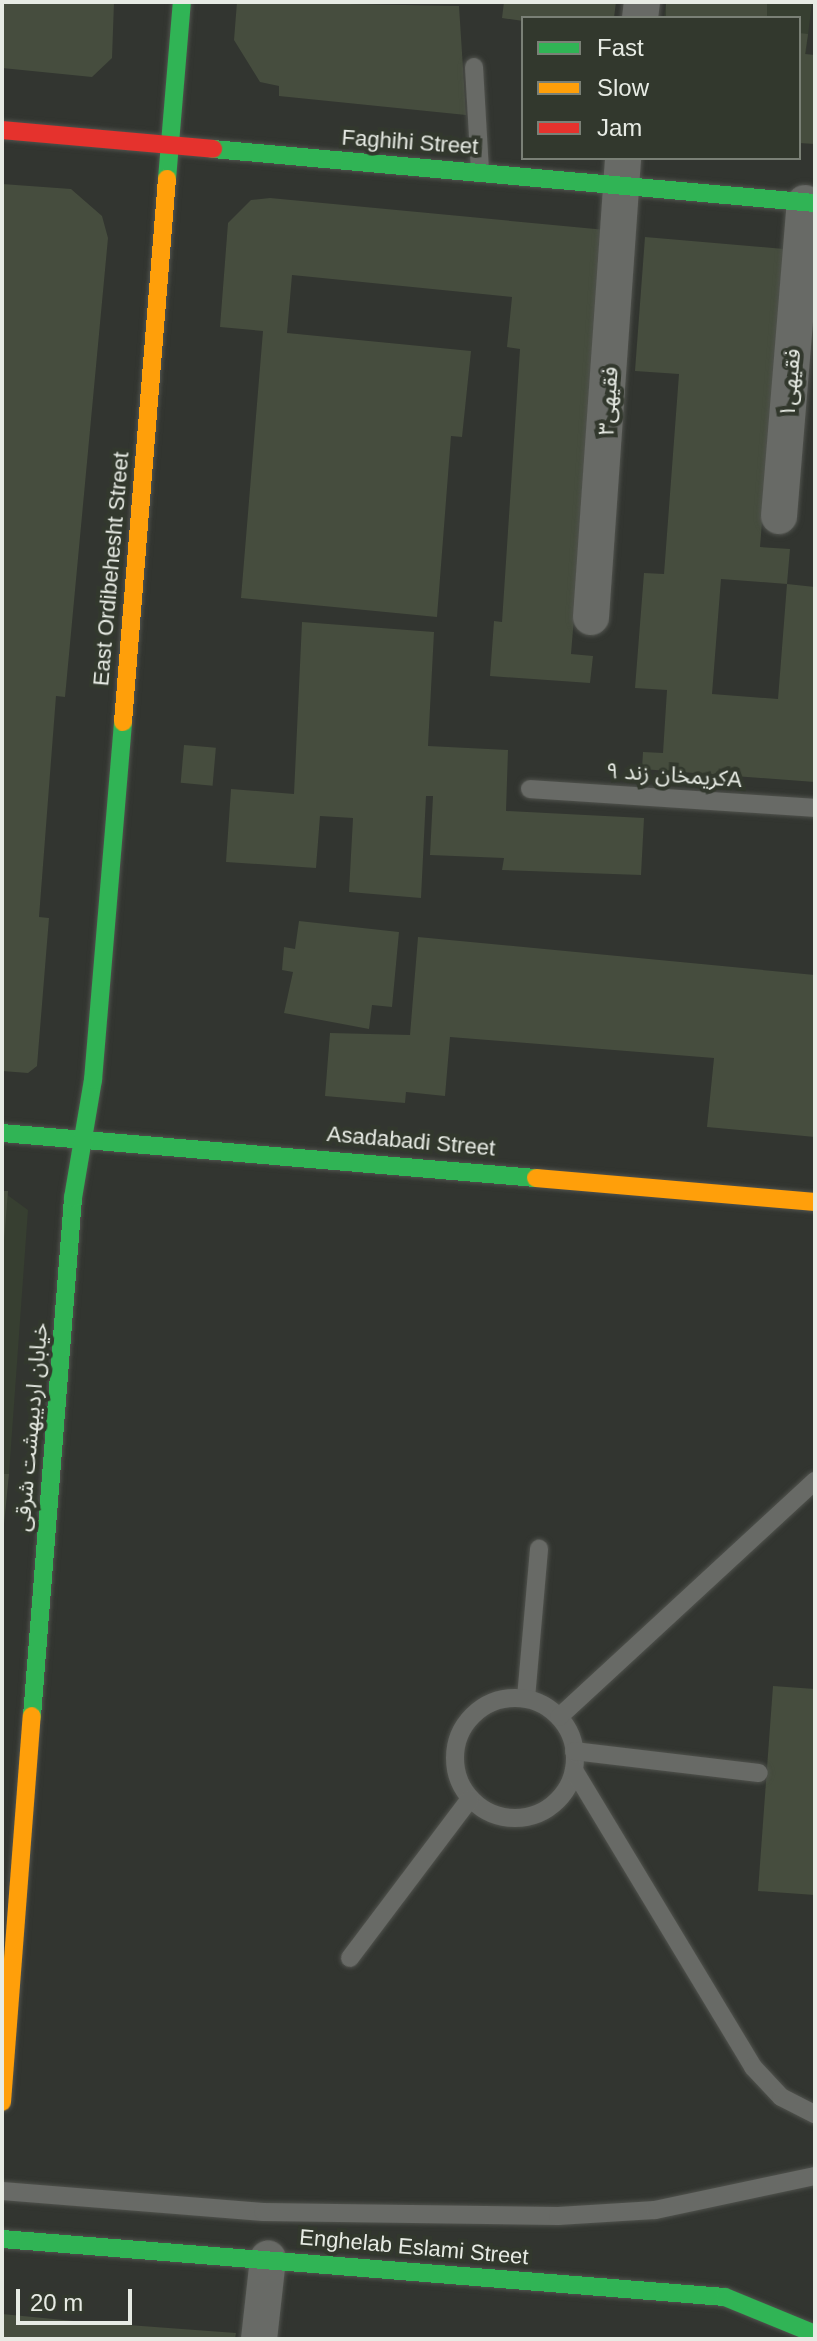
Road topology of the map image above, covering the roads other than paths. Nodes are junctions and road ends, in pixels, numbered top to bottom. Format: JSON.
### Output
{"nodes":[{"id":1,"x":182,"y":2,"type":"edge"},
{"id":2,"x":474,"y":67,"type":"dead end"},
{"id":3,"x":2,"y":130,"type":"edge"},
{"id":4,"x":169,"y":146,"type":"junction"},
{"id":5,"x":480,"y":170,"type":"junction"},
{"id":6,"x":623,"y":171,"type":"edge"},
{"id":7,"x":810,"y":203,"type":"edge"},
{"id":8,"x":779,"y":516,"type":"dead end"},
{"id":9,"x":591,"y":617,"type":"dead end"},
{"id":10,"x":530,"y":789,"type":"dead end"},
{"id":11,"x":815,"y":808,"type":"edge"},
{"id":12,"x":2,"y":1133,"type":"edge"},
{"id":13,"x":83,"y":1140,"type":"junction"},
{"id":14,"x":815,"y":1202,"type":"edge"},
{"id":15,"x":815,"y":1481,"type":"edge"},
{"id":16,"x":539,"y":1549,"type":"dead end"},
{"id":17,"x":526,"y":1698,"type":"junction"},
{"id":18,"x":559,"y":1717,"type":"junction"},
{"id":19,"x":574,"y":1751,"type":"junction"},
{"id":20,"x":574,"y":1770,"type":"junction"},
{"id":21,"x":759,"y":1773,"type":"dead end"},
{"id":22,"x":470,"y":1799,"type":"junction"},
{"id":23,"x":350,"y":1958,"type":"dead end"},
{"id":24,"x":2,"y":2102,"type":"edge"},
{"id":25,"x":815,"y":2114,"type":"edge"},
{"id":26,"x":815,"y":2176,"type":"edge"},
{"id":27,"x":2,"y":2191,"type":"edge"},
{"id":28,"x":2,"y":2239,"type":"edge"},
{"id":29,"x":268,"y":2259,"type":"junction"},
{"id":30,"x":815,"y":2334,"type":"edge"},
{"id":31,"x":259,"y":2339,"type":"edge"}],
"edges":[{"from":1,"to":4,"type":"street","name":"East Ordibehesht Street"},
{"from":2,"to":5,"type":"lane"},
{"from":3,"to":4,"type":"street","name":"Faghihi Street"},
{"from":4,"to":5,"type":"street","name":"Faghihi Street"},
{"from":4,"to":13,"type":"street","name":"East Ordibehesht Street"},
{"from":5,"to":6,"type":"street","name":"Faghihi Street"},
{"from":6,"to":7,"type":"street","name":"Faghihi Street"},
{"from":6,"to":9,"type":"street","name":"فقیهی۳"},
{"from":7,"to":8,"type":"street","name":"فقیهی۱"},
{"from":10,"to":11,"type":"lane","name":"کریمخان زند ۹A"},
{"from":12,"to":13,"type":"street","name":"Asadabadi Street"},
{"from":13,"to":14,"type":"street","name":"Asadabadi Street"},
{"from":13,"to":24,"type":"street","name":"خیابان اردیبهشت شرقی"},
{"from":15,"to":18,"type":"lane"},
{"from":16,"to":17,"type":"lane"},
{"from":17,"to":18,"type":"lane"},
{"from":17,"to":22,"type":"lane"},
{"from":18,"to":19,"type":"lane"},
{"from":19,"to":20,"type":"lane"},
{"from":19,"to":21,"type":"lane"},
{"from":20,"to":22,"type":"lane"},
{"from":20,"to":25,"type":"lane"},
{"from":22,"to":23,"type":"lane"},
{"from":26,"to":27,"type":"lane","name":"Enghelab Eslami Street"},
{"from":28,"to":29,"type":"street","name":"Enghelab Eslami Street"},
{"from":29,"to":30,"type":"street","name":"Enghelab Eslami Street"},
{"from":29,"to":31,"type":"street"}]}
